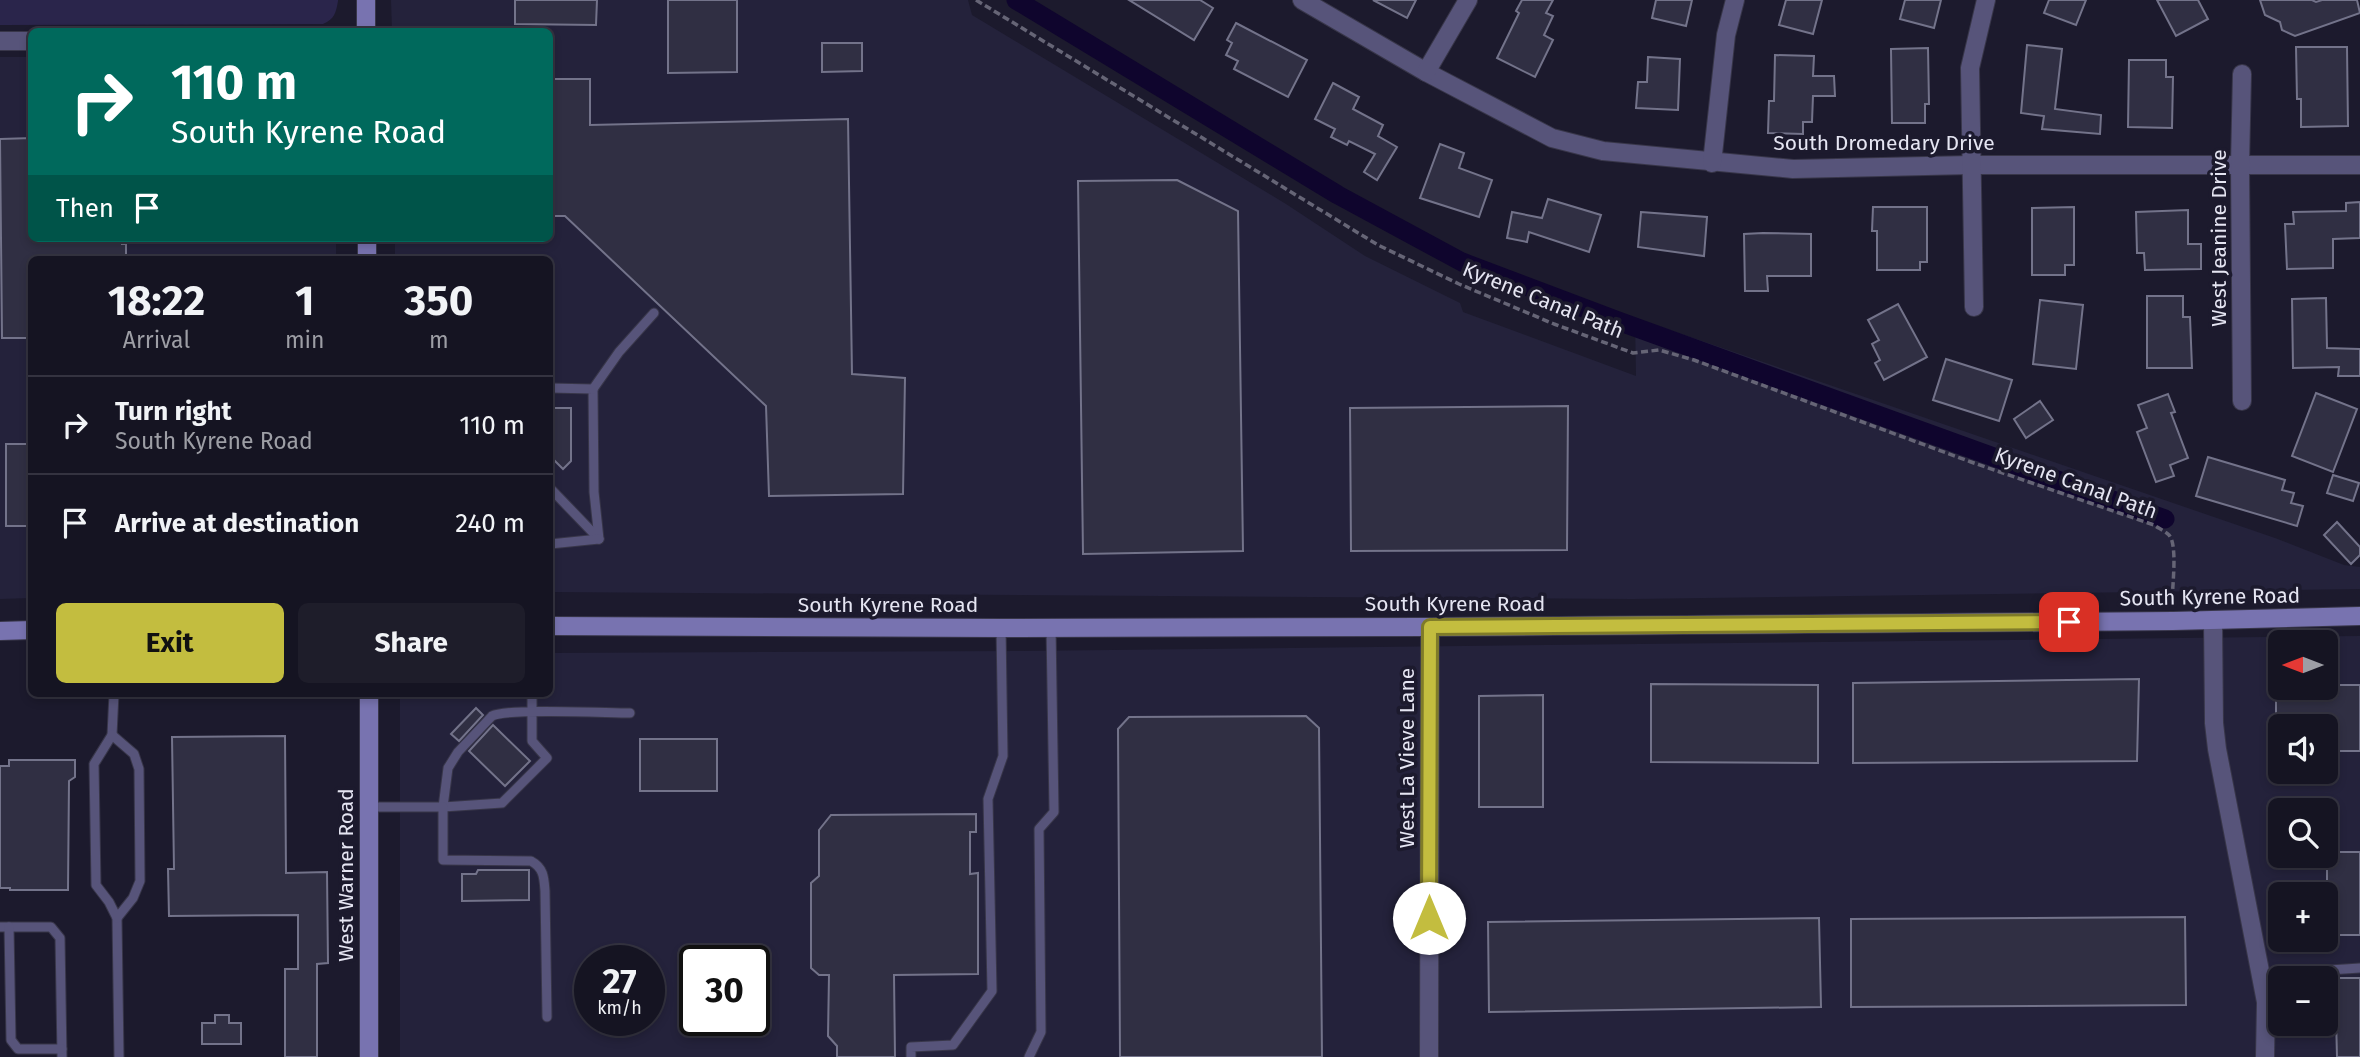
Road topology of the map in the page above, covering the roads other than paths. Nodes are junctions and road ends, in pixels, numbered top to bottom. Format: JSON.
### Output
{"nodes":[{"id":1,"x":366,"y":0,"type":"edge"},
{"id":2,"x":1301,"y":0,"type":"edge"},
{"id":3,"x":1468,"y":0,"type":"edge"},
{"id":4,"x":1735,"y":0,"type":"edge"},
{"id":5,"x":1986,"y":0,"type":"edge"},
{"id":6,"x":366,"y":28,"type":"edge"},
{"id":7,"x":0,"y":41,"type":"edge"},
{"id":8,"x":28,"y":41,"type":"edge"},
{"id":9,"x":1426,"y":72,"type":"junction"},
{"id":10,"x":2242,"y":74,"type":"dead end"},
{"id":11,"x":1712,"y":163,"type":"junction"},
{"id":12,"x":1970,"y":165,"type":"junction"},
{"id":13,"x":2240,"y":165,"type":"junction"},
{"id":14,"x":2360,"y":165,"type":"edge"},
{"id":15,"x":1974,"y":307,"type":"dead end"},
{"id":16,"x":654,"y":313,"type":"dead end"},
{"id":17,"x":553,"y":388,"type":"edge"},
{"id":18,"x":593,"y":389,"type":"junction"},
{"id":19,"x":2242,"y":401,"type":"dead end"},
{"id":20,"x":553,"y":491,"type":"edge"},
{"id":21,"x":599,"y":539,"type":"junction"},
{"id":22,"x":553,"y":544,"type":"edge"},
{"id":23,"x":2360,"y":616,"type":"edge"},
{"id":24,"x":2213,"y":620,"type":"junction"},
{"id":25,"x":553,"y":626,"type":"edge"},
{"id":26,"x":1430,"y":627,"type":"junction"},
{"id":27,"x":1001,"y":628,"type":"junction"},
{"id":28,"x":1051,"y":628,"type":"junction"},
{"id":29,"x":0,"y":631,"type":"edge"},
{"id":30,"x":28,"y":631,"type":"edge"},
{"id":31,"x":114,"y":697,"type":"edge"},
{"id":32,"x":369,"y":697,"type":"edge"},
{"id":33,"x":532,"y":697,"type":"edge"},
{"id":34,"x":532,"y":712,"type":"junction"},
{"id":35,"x":629,"y":713,"type":"dead end"},
{"id":36,"x":112,"y":735,"type":"junction"},
{"id":37,"x":369,"y":807,"type":"junction"},
{"id":38,"x":443,"y":807,"type":"junction"},
{"id":39,"x":117,"y":919,"type":"junction"},
{"id":40,"x":4,"y":927,"type":"edge"},
{"id":41,"x":2360,"y":968,"type":"edge"},
{"id":42,"x":2338,"y":969,"type":"edge"},
{"id":43,"x":547,"y":1017,"type":"dead end"},
{"id":44,"x":62,"y":1053,"type":"edge"},
{"id":45,"x":119,"y":1057,"type":"edge"},
{"id":46,"x":369,"y":1057,"type":"edge"},
{"id":47,"x":911,"y":1057,"type":"edge"},
{"id":48,"x":1029,"y":1057,"type":"edge"},
{"id":49,"x":1429,"y":1057,"type":"edge"},
{"id":50,"x":2265,"y":1057,"type":"edge"}],
"edges":[{"from":1,"to":6,"type":"main road"},
{"from":2,"to":9,"type":"street","name":"South Dromedary Drive"},
{"from":3,"to":9,"type":"street"},
{"from":4,"to":11,"type":"street"},
{"from":5,"to":12,"type":"street"},
{"from":7,"to":8,"type":"street"},
{"from":9,"to":11,"type":"street","name":"South Dromedary Drive"},
{"from":10,"to":13,"type":"street","name":"West Jeanine Drive"},
{"from":11,"to":12,"type":"street","name":"South Dromedary Drive"},
{"from":12,"to":13,"type":"street","name":"South Dromedary Drive"},
{"from":12,"to":15,"type":"street"},
{"from":13,"to":14,"type":"street","name":"South Dromedary Drive"},
{"from":13,"to":19,"type":"street","name":"West Jeanine Drive"},
{"from":16,"to":18,"type":"lane"},
{"from":17,"to":18,"type":"lane"},
{"from":18,"to":21,"type":"lane"},
{"from":20,"to":21,"type":"lane"},
{"from":21,"to":22,"type":"lane"},
{"from":23,"to":24,"type":"main road","name":"South Kyrene Road"},
{"from":24,"to":26,"type":"main road","name":"South Kyrene Road"},
{"from":24,"to":50,"type":"street"},
{"from":25,"to":27,"type":"main road","name":"South Kyrene Road"},
{"from":26,"to":28,"type":"main road","name":"South Kyrene Road"},
{"from":26,"to":49,"type":"street","name":"West La Vieve Lane"},
{"from":27,"to":28,"type":"main road","name":"South Kyrene Road"},
{"from":27,"to":47,"type":"lane"},
{"from":28,"to":48,"type":"lane"},
{"from":29,"to":30,"type":"main road"},
{"from":31,"to":36,"type":"lane"},
{"from":32,"to":37,"type":"main road","name":"West Warner Road"},
{"from":33,"to":34,"type":"lane"},
{"from":34,"to":35,"type":"lane"},
{"from":34,"to":38,"type":"lane"},
{"from":34,"to":38,"type":"lane"},
{"from":36,"to":39,"type":"lane"},
{"from":36,"to":39,"type":"lane"},
{"from":37,"to":38,"type":"lane"},
{"from":37,"to":46,"type":"main road","name":"West Warner Road"},
{"from":38,"to":43,"type":"lane"},
{"from":39,"to":45,"type":"lane"},
{"from":40,"to":44,"type":"lane"},
{"from":40,"to":44,"type":"lane"},
{"from":41,"to":42,"type":"lane"}]}
